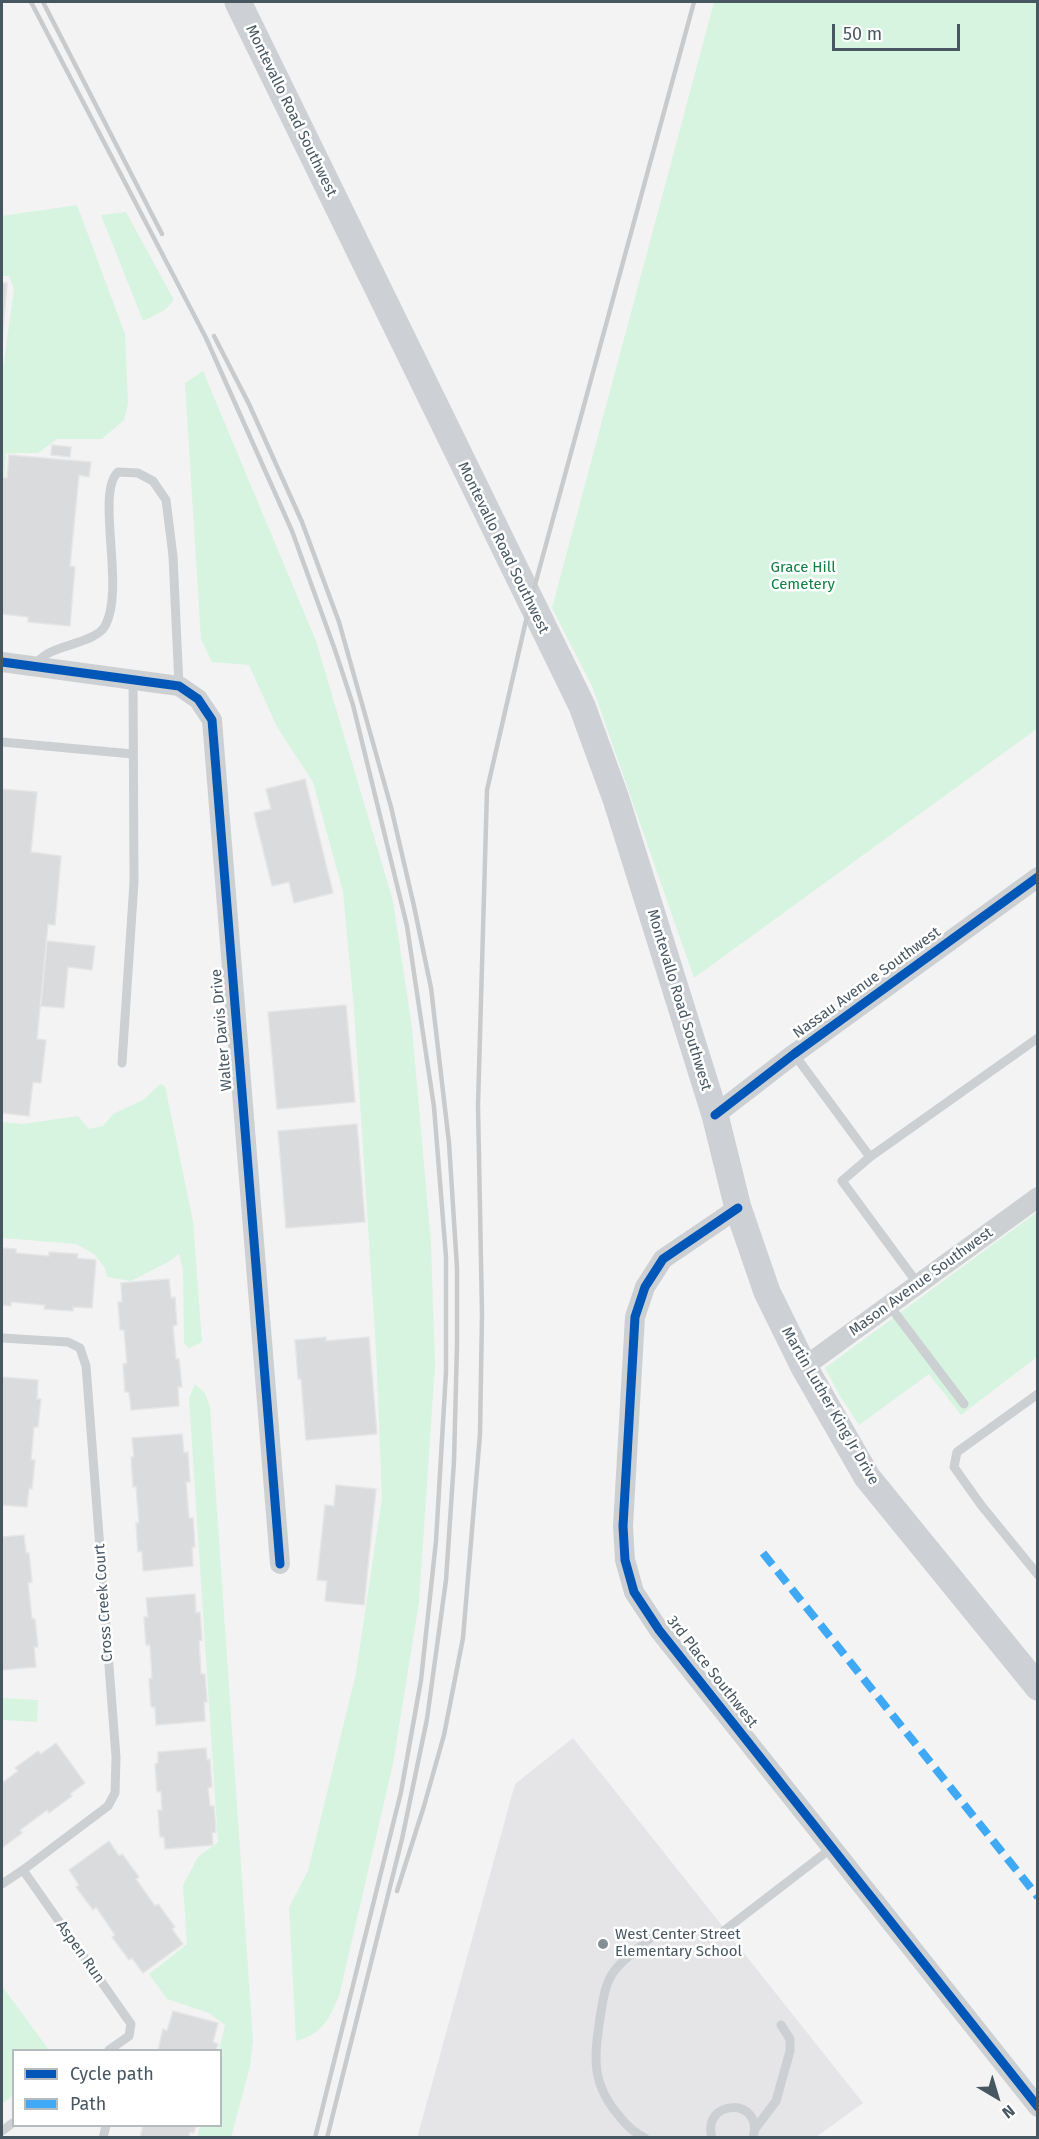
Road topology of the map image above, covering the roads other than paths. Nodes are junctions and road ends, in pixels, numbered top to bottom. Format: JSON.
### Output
{"nodes":[{"id":1,"x":238,"y":2,"type":"edge"},
{"id":2,"x":2,"y":662,"type":"edge"},
{"id":3,"x":32,"y":667,"type":"junction"},
{"id":4,"x":133,"y":680,"type":"junction"},
{"id":5,"x":179,"y":686,"type":"junction"},
{"id":6,"x":2,"y":742,"type":"edge"},
{"id":7,"x":133,"y":754,"type":"junction"},
{"id":8,"x":1038,"y":877,"type":"edge"},
{"id":9,"x":1038,"y":1038,"type":"edge"},
{"id":10,"x":794,"y":1054,"type":"junction"},
{"id":11,"x":122,"y":1063,"type":"dead end"},
{"id":12,"x":715,"y":1115,"type":"junction"},
{"id":13,"x":870,"y":1157,"type":"junction"},
{"id":14,"x":1038,"y":1197,"type":"edge"},
{"id":15,"x":738,"y":1208,"type":"junction"},
{"id":16,"x":918,"y":1284,"type":"junction"},
{"id":17,"x":889,"y":1305,"type":"junction"},
{"id":18,"x":2,"y":1338,"type":"edge"},
{"id":19,"x":804,"y":1367,"type":"junction"},
{"id":20,"x":1038,"y":1394,"type":"edge"},
{"id":21,"x":964,"y":1404,"type":"dead end"},
{"id":22,"x":280,"y":1564,"type":"dead end"},
{"id":23,"x":1038,"y":1575,"type":"edge"},
{"id":24,"x":1038,"y":1687,"type":"edge"},
{"id":25,"x":833,"y":1847,"type":"junction"},
{"id":26,"x":23,"y":1870,"type":"junction"},
{"id":27,"x":2,"y":1884,"type":"edge"},
{"id":28,"x":721,"y":1933,"type":"dead end"},
{"id":29,"x":649,"y":1939,"type":"dead end"},
{"id":30,"x":781,"y":2025,"type":"dead end"},
{"id":31,"x":129,"y":2036,"type":"junction"},
{"id":32,"x":110,"y":2049,"type":"edge"},
{"id":33,"x":125,"y":2049,"type":"edge"},
{"id":34,"x":1038,"y":2107,"type":"edge"},
{"id":35,"x":754,"y":2134,"type":"edge"},
{"id":36,"x":645,"y":2138,"type":"edge"},
{"id":37,"x":712,"y":2138,"type":"edge"}],
"edges":[{"from":1,"to":12,"type":"main road","name":"Montevallo Road Southwest"},
{"from":2,"to":3,"type":"street"},
{"from":3,"to":4,"type":"street"},
{"from":3,"to":5,"type":"lane"},
{"from":4,"to":5,"type":"street"},
{"from":4,"to":7,"type":"lane"},
{"from":5,"to":22,"type":"street","name":"Walter Davis Drive"},
{"from":6,"to":7,"type":"lane"},
{"from":7,"to":11,"type":"lane"},
{"from":8,"to":10,"type":"street","name":"Nassau Avenue Southwest"},
{"from":9,"to":13,"type":"lane"},
{"from":10,"to":12,"type":"street","name":"Nassau Avenue Southwest"},
{"from":10,"to":13,"type":"lane"},
{"from":12,"to":15,"type":"main road","name":"Martin Luther King Jr Drive"},
{"from":13,"to":16,"type":"lane"},
{"from":14,"to":16,"type":"street","name":"Mason Avenue Southwest"},
{"from":15,"to":19,"type":"main road","name":"Martin Luther King Jr Drive"},
{"from":15,"to":25,"type":"street","name":"3rd Place Southwest"},
{"from":16,"to":17,"type":"street","name":"Mason Avenue Southwest"},
{"from":17,"to":19,"type":"street","name":"Mason Avenue Southwest"},
{"from":17,"to":21,"type":"lane"},
{"from":18,"to":26,"type":"lane","name":"Cross Creek Court"},
{"from":19,"to":24,"type":"main road","name":"Martin Luther King Jr Drive"},
{"from":20,"to":23,"type":"lane"},
{"from":25,"to":28,"type":"lane"},
{"from":25,"to":34,"type":"street","name":"3rd Place Southwest"},
{"from":26,"to":27,"type":"lane","name":"Cross Creek Court"},
{"from":26,"to":31,"type":"lane","name":"Aspen Run"},
{"from":29,"to":36,"type":"lane"},
{"from":30,"to":35,"type":"lane"},
{"from":31,"to":32,"type":"lane"},
{"from":31,"to":33,"type":"lane"},
{"from":35,"to":37,"type":"lane"}]}
